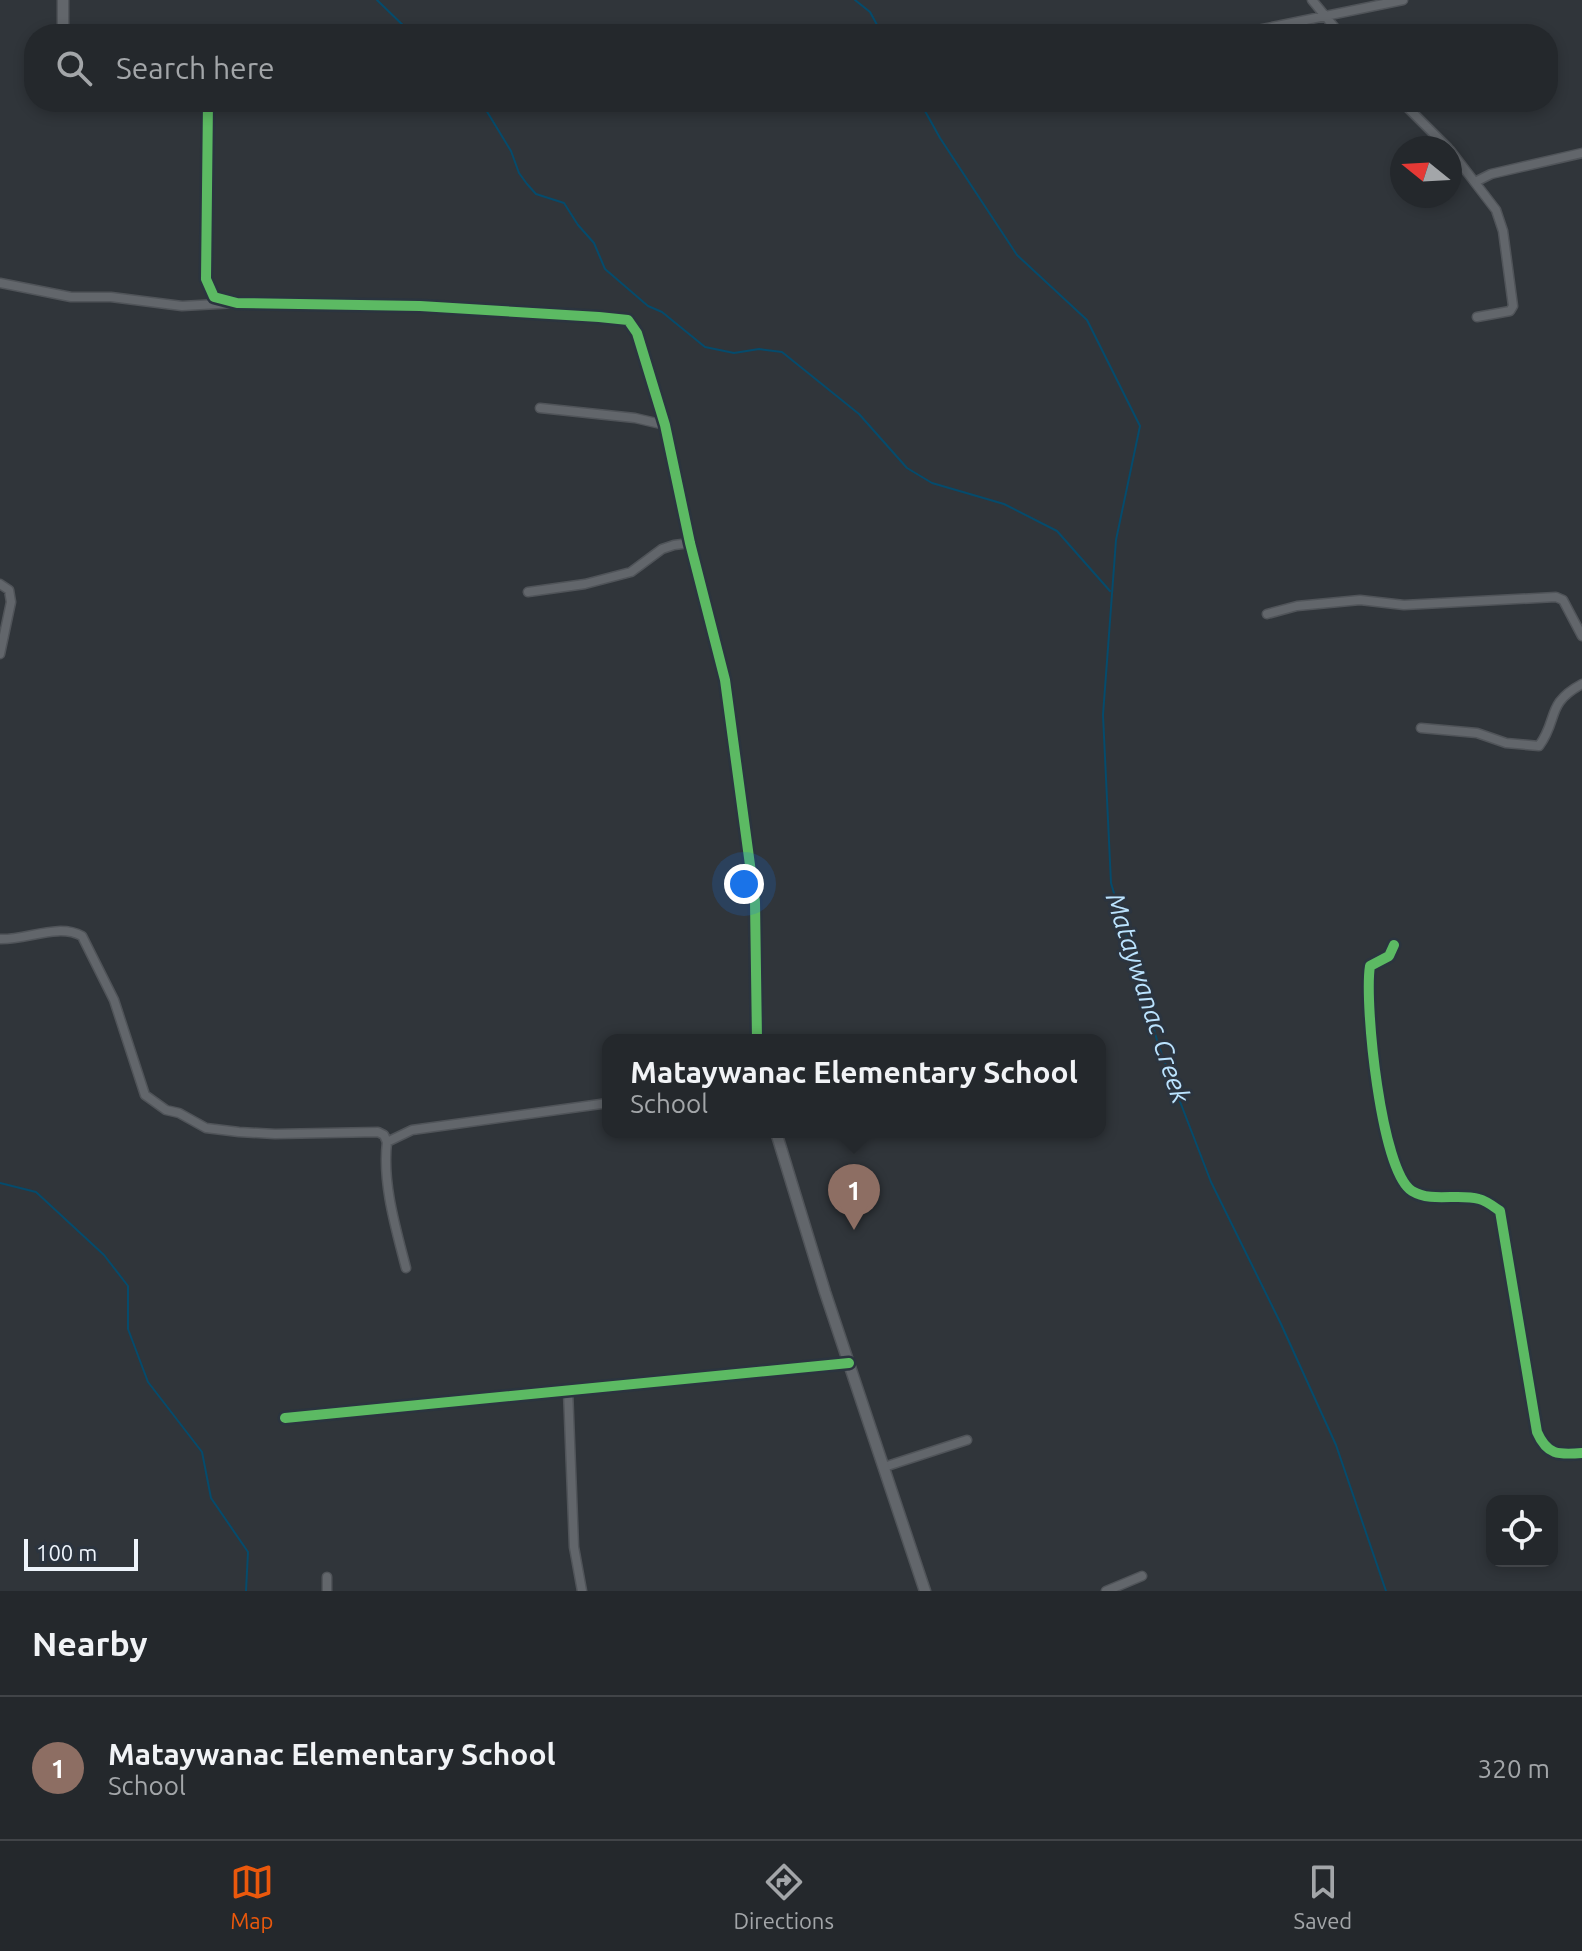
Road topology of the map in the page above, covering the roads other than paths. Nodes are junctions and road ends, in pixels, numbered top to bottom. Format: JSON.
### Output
{"nodes":[{"id":1,"x":63,"y":0,"type":"edge"},
{"id":2,"x":1312,"y":0,"type":"edge"},
{"id":3,"x":1403,"y":0,"type":"edge"},
{"id":4,"x":1324,"y":17,"type":"junction"},
{"id":5,"x":63,"y":24,"type":"edge"},
{"id":6,"x":1289,"y":24,"type":"edge"},
{"id":7,"x":1331,"y":24,"type":"edge"},
{"id":8,"x":208,"y":112,"type":"edge"},
{"id":9,"x":1412,"y":112,"type":"edge"},
{"id":10,"x":1436,"y":136,"type":"edge"},
{"id":11,"x":1582,"y":153,"type":"edge"},
{"id":12,"x":1462,"y":166,"type":"edge"},
{"id":13,"x":1475,"y":182,"type":"junction"},
{"id":14,"x":0,"y":283,"type":"edge"},
{"id":15,"x":237,"y":303,"type":"junction"},
{"id":16,"x":1477,"y":317,"type":"dead end"},
{"id":17,"x":540,"y":408,"type":"dead end"},
{"id":18,"x":665,"y":425,"type":"junction"},
{"id":19,"x":690,"y":543,"type":"junction"},
{"id":20,"x":0,"y":584,"type":"edge"},
{"id":21,"x":528,"y":592,"type":"dead end"},
{"id":22,"x":1267,"y":614,"type":"dead end"},
{"id":23,"x":1582,"y":636,"type":"edge"},
{"id":24,"x":0,"y":654,"type":"edge"},
{"id":25,"x":1582,"y":684,"type":"edge"},
{"id":26,"x":1421,"y":728,"type":"dead end"},
{"id":27,"x":0,"y":939,"type":"edge"},
{"id":28,"x":1394,"y":945,"type":"dead end"},
{"id":29,"x":757,"y":1034,"type":"edge"},
{"id":30,"x":602,"y":1104,"type":"edge"},
{"id":31,"x":778,"y":1138,"type":"edge"},
{"id":32,"x":387,"y":1142,"type":"junction"},
{"id":33,"x":406,"y":1268,"type":"dead end"},
{"id":34,"x":849,"y":1363,"type":"junction"},
{"id":35,"x":568,"y":1390,"type":"junction"},
{"id":36,"x":285,"y":1418,"type":"dead end"},
{"id":37,"x":967,"y":1440,"type":"dead end"},
{"id":38,"x":1582,"y":1453,"type":"edge"},
{"id":39,"x":884,"y":1467,"type":"junction"},
{"id":40,"x":1142,"y":1576,"type":"dead end"},
{"id":41,"x":327,"y":1577,"type":"dead end"},
{"id":42,"x":327,"y":1591,"type":"edge"},
{"id":43,"x":582,"y":1591,"type":"edge"},
{"id":44,"x":925,"y":1591,"type":"edge"},
{"id":45,"x":1106,"y":1591,"type":"edge"}],
"edges":[{"from":1,"to":5,"type":"street"},
{"from":2,"to":4,"type":"street"},
{"from":3,"to":4,"type":"street"},
{"from":4,"to":6,"type":"street"},
{"from":4,"to":7,"type":"street"},
{"from":8,"to":15,"type":"street"},
{"from":9,"to":10,"type":"street"},
{"from":11,"to":13,"type":"street"},
{"from":12,"to":13,"type":"street"},
{"from":13,"to":16,"type":"street"},
{"from":14,"to":15,"type":"street"},
{"from":15,"to":18,"type":"street"},
{"from":17,"to":18,"type":"street"},
{"from":18,"to":19,"type":"street"},
{"from":19,"to":21,"type":"street"},
{"from":19,"to":29,"type":"street"},
{"from":20,"to":24,"type":"street"},
{"from":22,"to":23,"type":"street"},
{"from":25,"to":26,"type":"street"},
{"from":27,"to":32,"type":"street"},
{"from":28,"to":38,"type":"street"},
{"from":30,"to":32,"type":"street"},
{"from":31,"to":34,"type":"street"},
{"from":32,"to":33,"type":"street"},
{"from":34,"to":35,"type":"street"},
{"from":34,"to":39,"type":"street"},
{"from":35,"to":36,"type":"street"},
{"from":35,"to":43,"type":"street"},
{"from":37,"to":39,"type":"street"},
{"from":39,"to":44,"type":"street"},
{"from":40,"to":45,"type":"street"},
{"from":41,"to":42,"type":"street"}]}
